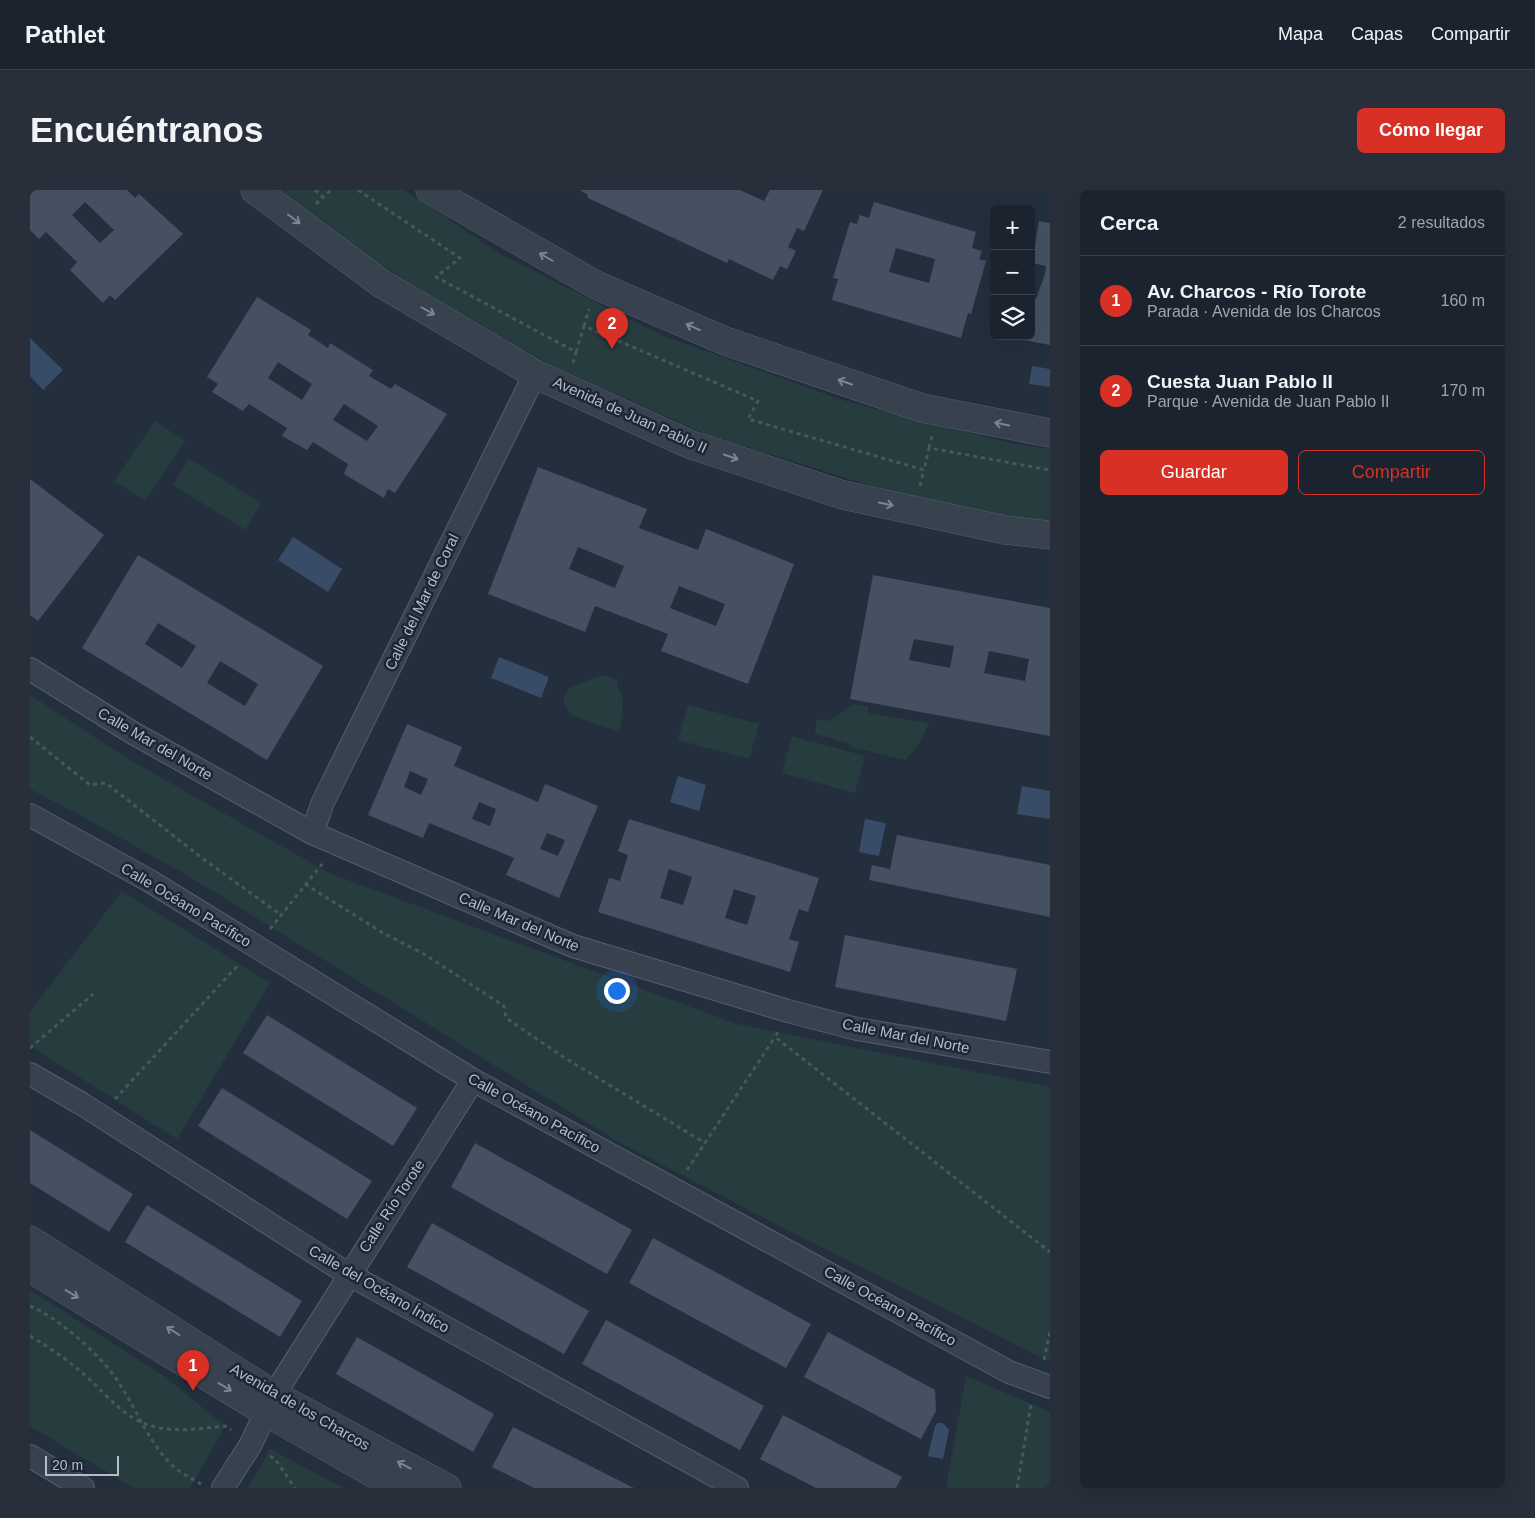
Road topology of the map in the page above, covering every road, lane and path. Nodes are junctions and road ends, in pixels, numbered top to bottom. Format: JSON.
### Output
{"nodes":[{"id":1,"x":255,"y":190,"type":"edge"},
{"id":2,"x":315,"y":190,"type":"edge"},
{"id":3,"x":331,"y":190,"type":"edge"},
{"id":4,"x":358,"y":190,"type":"edge"},
{"id":5,"x":430,"y":190,"type":"edge"},
{"id":6,"x":535,"y":374,"type":"junction"},
{"id":7,"x":1050,"y":433,"type":"edge"},
{"id":8,"x":1050,"y":470,"type":"edge"},
{"id":9,"x":1050,"y":535,"type":"edge"},
{"id":10,"x":30,"y":669,"type":"edge"},
{"id":11,"x":30,"y":737,"type":"edge"},
{"id":12,"x":30,"y":815,"type":"edge"},
{"id":13,"x":312,"y":833,"type":"junction"},
{"id":14,"x":281,"y":915,"type":"junction"},
{"id":15,"x":255,"y":947,"type":"junction"},
{"id":16,"x":92,"y":994,"type":"dead end"},
{"id":17,"x":788,"y":1011,"type":"junction"},
{"id":18,"x":775,"y":1037,"type":"junction"},
{"id":19,"x":30,"y":1048,"type":"edge"},
{"id":20,"x":1050,"y":1062,"type":"edge"},
{"id":21,"x":30,"y":1074,"type":"edge"},
{"id":22,"x":473,"y":1080,"type":"junction"},
{"id":23,"x":99,"y":1115,"type":"junction"},
{"id":24,"x":705,"y":1143,"type":"junction"},
{"id":25,"x":674,"y":1189,"type":"junction"},
{"id":26,"x":30,"y":1240,"type":"edge"},
{"id":27,"x":1050,"y":1252,"type":"edge"},
{"id":28,"x":30,"y":1268,"type":"edge"},
{"id":29,"x":348,"y":1274,"type":"junction"},
{"id":30,"x":30,"y":1306,"type":"edge"},
{"id":31,"x":1050,"y":1331,"type":"edge"},
{"id":32,"x":30,"y":1336,"type":"edge"},
{"id":33,"x":1045,"y":1385,"type":"edge"},
{"id":34,"x":270,"y":1403,"type":"junction"},
{"id":35,"x":140,"y":1423,"type":"junction"},
{"id":36,"x":251,"y":1444,"type":"junction"},
{"id":37,"x":30,"y":1456,"type":"edge"},
{"id":38,"x":83,"y":1488,"type":"edge"},
{"id":39,"x":206,"y":1488,"type":"edge"},
{"id":40,"x":224,"y":1488,"type":"edge"},
{"id":41,"x":295,"y":1488,"type":"edge"},
{"id":42,"x":399,"y":1488,"type":"edge"},
{"id":43,"x":447,"y":1488,"type":"edge"},
{"id":44,"x":737,"y":1488,"type":"edge"},
{"id":45,"x":1017,"y":1488,"type":"edge"}],
"edges":[{"from":1,"to":6,"type":"street","name":"Avenida de Juan Pablo II","one_way":true},
{"from":2,"to":3,"type":"path"},
{"from":4,"to":8,"type":"path"},
{"from":7,"to":5,"type":"street","one_way":true},
{"from":6,"to":9,"type":"street","name":"Avenida de Juan Pablo II","one_way":true},
{"from":6,"to":13,"type":"street","name":"Calle del Mar de Coral"},
{"from":10,"to":13,"type":"street","name":"Calle Mar del Norte"},
{"from":11,"to":14,"type":"path"},
{"from":12,"to":15,"type":"street","name":"Calle Océano Pacífico"},
{"from":13,"to":17,"type":"street","name":"Calle Mar del Norte"},
{"from":14,"to":15,"type":"path"},
{"from":14,"to":24,"type":"path"},
{"from":15,"to":22,"type":"street","name":"Calle Océano Pacífico"},
{"from":15,"to":23,"type":"path"},
{"from":16,"to":19,"type":"path"},
{"from":17,"to":18,"type":"path"},
{"from":17,"to":20,"type":"street","name":"Calle Mar del Norte"},
{"from":18,"to":24,"type":"path"},
{"from":18,"to":27,"type":"path"},
{"from":21,"to":23,"type":"street","name":"Calle del Océano Índico"},
{"from":22,"to":25,"type":"street","name":"Calle Océano Pacífico"},
{"from":22,"to":29,"type":"street","name":"Calle Río Torote"},
{"from":23,"to":29,"type":"street","name":"Calle del Océano Índico"},
{"from":24,"to":25,"type":"path"},
{"from":25,"to":33,"type":"street","name":"Calle Océano Pacífico"},
{"from":34,"to":26,"type":"street","name":"Avenida de los Charcos","one_way":true},
{"from":28,"to":34,"type":"street","name":"Avenida de los Charcos","one_way":true},
{"from":29,"to":34,"type":"street","name":"Calle Río Torote"},
{"from":29,"to":44,"type":"street","name":"Calle del Océano Índico"},
{"from":30,"to":35,"type":"path"},
{"from":31,"to":33,"type":"path"},
{"from":32,"to":35,"type":"path"},
{"from":33,"to":45,"type":"path"},
{"from":34,"to":36,"type":"street","name":"Calle Río Torote"},
{"from":34,"to":42,"type":"street","name":"Avenida de los Charcos"},
{"from":43,"to":34,"type":"street","name":"Avenida de los Charcos","one_way":true},
{"from":35,"to":36,"type":"path"},
{"from":35,"to":39,"type":"path"},
{"from":36,"to":40,"type":"street","name":"Calle Río Torote"},
{"from":36,"to":41,"type":"path"},
{"from":37,"to":38,"type":"street"}]}
